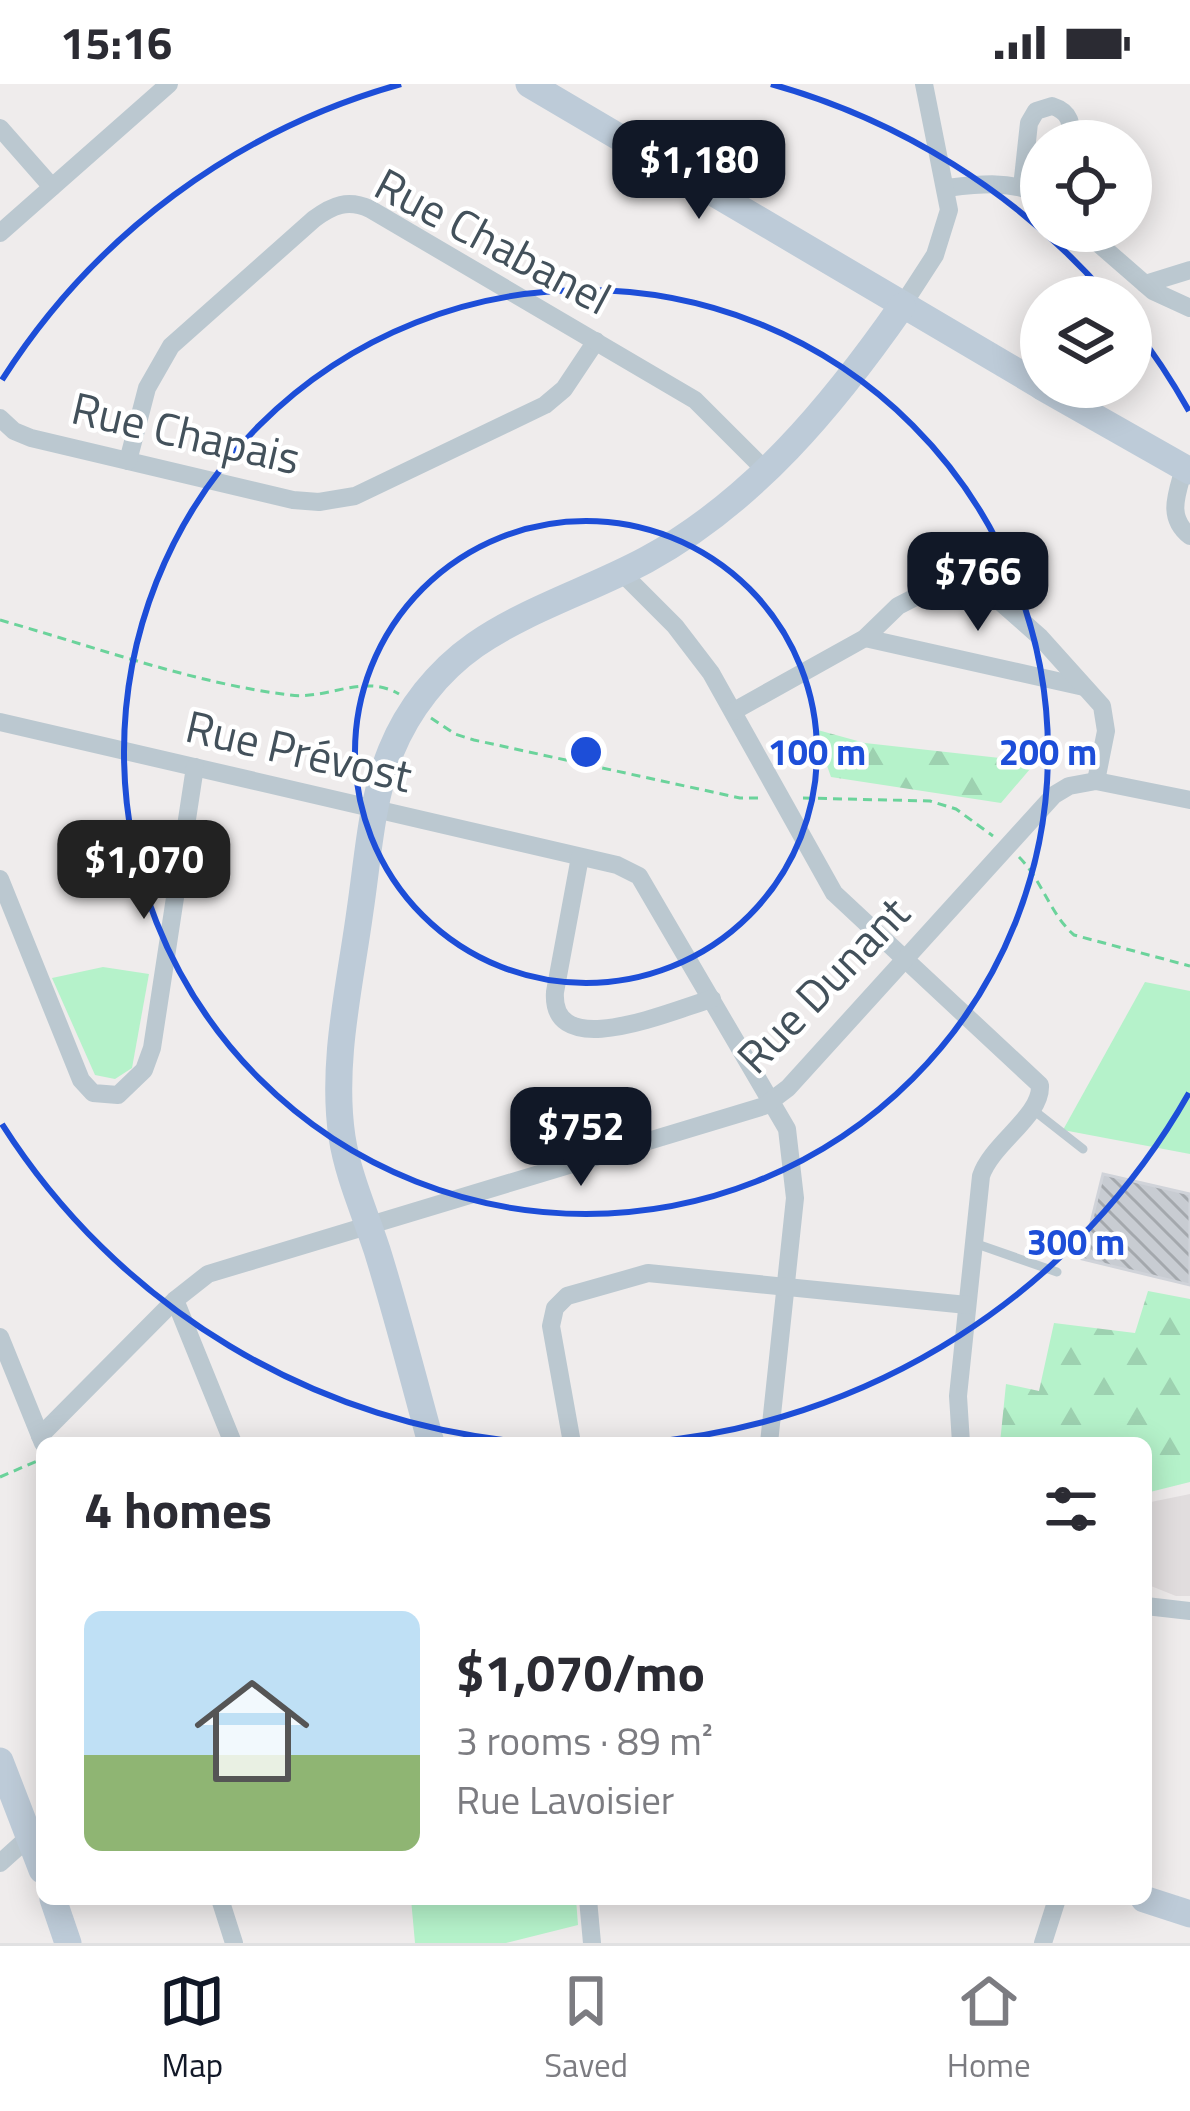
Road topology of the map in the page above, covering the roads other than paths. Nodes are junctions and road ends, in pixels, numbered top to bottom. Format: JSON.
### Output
{"nodes":[{"id":1,"x":169,"y":84,"type":"edge"},
{"id":2,"x":530,"y":84,"type":"edge"},
{"id":3,"x":924,"y":84,"type":"edge"},
{"id":4,"x":1031,"y":120,"type":"edge"},
{"id":5,"x":1068,"y":120,"type":"edge"},
{"id":6,"x":0,"y":128,"type":"edge"},
{"id":7,"x":52,"y":187,"type":"junction"},
{"id":8,"x":946,"y":188,"type":"junction"},
{"id":9,"x":1020,"y":189,"type":"edge"},
{"id":10,"x":0,"y":233,"type":"edge"},
{"id":11,"x":1108,"y":252,"type":"edge"},
{"id":12,"x":1190,"y":270,"type":"edge"},
{"id":13,"x":1136,"y":276,"type":"edge"},
{"id":14,"x":1152,"y":282,"type":"edge"},
{"id":15,"x":1152,"y":289,"type":"edge"},
{"id":16,"x":902,"y":306,"type":"junction"},
{"id":17,"x":1190,"y":308,"type":"edge"},
{"id":18,"x":596,"y":341,"type":"junction"},
{"id":19,"x":1020,"y":374,"type":"edge"},
{"id":20,"x":1079,"y":408,"type":"edge"},
{"id":21,"x":0,"y":418,"type":"edge"},
{"id":22,"x":128,"y":461,"type":"junction"},
{"id":23,"x":1187,"y":470,"type":"edge"},
{"id":24,"x":766,"y":471,"type":"junction"},
{"id":25,"x":1190,"y":536,"type":"edge"},
{"id":26,"x":621,"y":572,"type":"junction"},
{"id":27,"x":865,"y":638,"type":"junction"},
{"id":28,"x":1084,"y":687,"type":"junction"},
{"id":29,"x":734,"y":711,"type":"junction"},
{"id":30,"x":0,"y":722,"type":"edge"},
{"id":31,"x":195,"y":767,"type":"junction"},
{"id":32,"x":1096,"y":781,"type":"junction"},
{"id":33,"x":1190,"y":800,"type":"edge"},
{"id":34,"x":375,"y":808,"type":"junction"},
{"id":35,"x":580,"y":857,"type":"junction"},
{"id":36,"x":0,"y":879,"type":"edge"},
{"id":37,"x":903,"y":959,"type":"junction"},
{"id":38,"x":712,"y":999,"type":"junction"},
{"id":39,"x":772,"y":1102,"type":"junction"},
{"id":40,"x":1032,"y":1109,"type":"junction"},
{"id":41,"x":1083,"y":1149,"type":"dead end"},
{"id":42,"x":368,"y":1224,"type":"junction"},
{"id":43,"x":974,"y":1243,"type":"junction"},
{"id":44,"x":1057,"y":1272,"type":"dead end"},
{"id":45,"x":786,"y":1287,"type":"junction"},
{"id":46,"x":175,"y":1300,"type":"junction"},
{"id":47,"x":967,"y":1305,"type":"junction"},
{"id":48,"x":0,"y":1337,"type":"edge"},
{"id":49,"x":41,"y":1437,"type":"edge"},
{"id":50,"x":44,"y":1437,"type":"edge"},
{"id":51,"x":231,"y":1437,"type":"edge"},
{"id":52,"x":428,"y":1437,"type":"edge"},
{"id":53,"x":571,"y":1437,"type":"edge"},
{"id":54,"x":770,"y":1437,"type":"edge"},
{"id":55,"x":957,"y":1437,"type":"edge"},
{"id":56,"x":1152,"y":1607,"type":"edge"},
{"id":57,"x":1190,"y":1611,"type":"edge"},
{"id":58,"x":0,"y":1761,"type":"edge"},
{"id":59,"x":29,"y":1837,"type":"junction"},
{"id":60,"x":36,"y":1855,"type":"edge"},
{"id":61,"x":0,"y":1863,"type":"edge"},
{"id":62,"x":1152,"y":1902,"type":"edge"},
{"id":63,"x":55,"y":1905,"type":"edge"},
{"id":64,"x":222,"y":1905,"type":"edge"},
{"id":65,"x":589,"y":1905,"type":"edge"},
{"id":66,"x":1055,"y":1905,"type":"edge"},
{"id":67,"x":1190,"y":1914,"type":"edge"},
{"id":68,"x":68,"y":1943,"type":"edge"},
{"id":69,"x":233,"y":1943,"type":"edge"},
{"id":70,"x":592,"y":1943,"type":"edge"},
{"id":71,"x":1043,"y":1943,"type":"edge"}],
"edges":[{"from":1,"to":7,"type":"street"},
{"from":2,"to":16,"type":"street"},
{"from":3,"to":8,"type":"street"},
{"from":4,"to":5,"type":"street"},
{"from":6,"to":7,"type":"street"},
{"from":7,"to":10,"type":"street"},
{"from":8,"to":9,"type":"street"},
{"from":8,"to":16,"type":"street"},
{"from":11,"to":13,"type":"street"},
{"from":12,"to":14,"type":"street"},
{"from":15,"to":17,"type":"street"},
{"from":16,"to":19,"type":"street"},
{"from":16,"to":24,"type":"street"},
{"from":18,"to":22,"type":"street","name":"Rue Chapais"},
{"from":18,"to":22,"type":"street","name":"Rue Chabanel"},
{"from":18,"to":24,"type":"street","name":"Rue Chabanel"},
{"from":20,"to":23,"type":"street"},
{"from":21,"to":22,"type":"street","name":"Rue Chapais"},
{"from":23,"to":25,"type":"street"},
{"from":24,"to":26,"type":"street"},
{"from":26,"to":29,"type":"street"},
{"from":26,"to":34,"type":"street"},
{"from":27,"to":28,"type":"street"},
{"from":27,"to":28,"type":"street"},
{"from":27,"to":29,"type":"street"},
{"from":28,"to":32,"type":"street"},
{"from":29,"to":37,"type":"street"},
{"from":30,"to":31,"type":"street","name":"Rue Prévost"},
{"from":31,"to":34,"type":"street","name":"Rue Prévost"},
{"from":31,"to":36,"type":"street"},
{"from":32,"to":33,"type":"street"},
{"from":32,"to":37,"type":"street","name":"Rue Dunant"},
{"from":34,"to":35,"type":"street","name":"Rue Prévost"},
{"from":34,"to":42,"type":"street"},
{"from":35,"to":38,"type":"street","name":"Rue Prévost"},
{"from":35,"to":38,"type":"street"},
{"from":37,"to":39,"type":"street","name":"Rue Dunant"},
{"from":37,"to":40,"type":"street"},
{"from":38,"to":39,"type":"street","name":"Rue Prévost"},
{"from":39,"to":42,"type":"street","name":"Rue Dunant"},
{"from":39,"to":45,"type":"street","name":"Rue Prévost"},
{"from":40,"to":41,"type":"lane"},
{"from":40,"to":43,"type":"street"},
{"from":42,"to":46,"type":"street","name":"Rue Dunant"},
{"from":42,"to":52,"type":"street"},
{"from":43,"to":44,"type":"lane"},
{"from":43,"to":47,"type":"street"},
{"from":45,"to":47,"type":"street"},
{"from":45,"to":53,"type":"street"},
{"from":45,"to":54,"type":"street","name":"Rue Prévost"},
{"from":46,"to":50,"type":"street","name":"Rue Dunant"},
{"from":46,"to":51,"type":"street"},
{"from":47,"to":55,"type":"street"},
{"from":48,"to":49,"type":"street"},
{"from":56,"to":57,"type":"street"},
{"from":58,"to":59,"type":"street"},
{"from":59,"to":60,"type":"street"},
{"from":59,"to":61,"type":"street"},
{"from":62,"to":67,"type":"street"},
{"from":63,"to":68,"type":"street"},
{"from":64,"to":69,"type":"street"},
{"from":65,"to":70,"type":"street"},
{"from":66,"to":71,"type":"street"}]}
